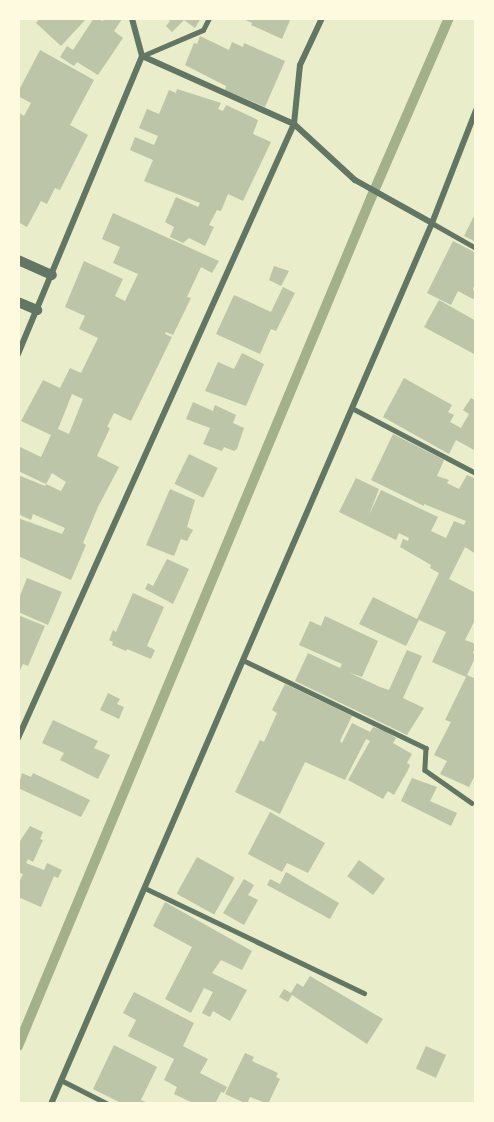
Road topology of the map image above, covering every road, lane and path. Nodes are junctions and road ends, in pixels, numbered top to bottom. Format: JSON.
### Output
{"nodes":[{"id":1,"x":132,"y":18,"type":"edge"},
{"id":2,"x":209,"y":18,"type":"edge"},
{"id":3,"x":322,"y":18,"type":"edge"},
{"id":4,"x":142,"y":56,"type":"junction"},
{"id":5,"x":475,"y":113,"type":"edge"},
{"id":6,"x":294,"y":124,"type":"junction"},
{"id":7,"x":432,"y":223,"type":"junction"},
{"id":8,"x":476,"y":248,"type":"edge"},
{"id":9,"x":18,"y":260,"type":"edge"},
{"id":10,"x":52,"y":275,"type":"junction"},
{"id":11,"x":18,"y":302,"type":"edge"},
{"id":12,"x":37,"y":310,"type":"junction"},
{"id":13,"x":18,"y":354,"type":"edge"},
{"id":14,"x":352,"y":408,"type":"junction"},
{"id":15,"x":476,"y":472,"type":"edge"},
{"id":16,"x":243,"y":660,"type":"junction"},
{"id":17,"x":18,"y":738,"type":"edge"},
{"id":18,"x":472,"y":803,"type":"dead end"},
{"id":19,"x":145,"y":888,"type":"junction"},
{"id":20,"x":364,"y":993,"type":"dead end"},
{"id":21,"x":61,"y":1080,"type":"junction"},
{"id":22,"x":51,"y":1104,"type":"edge"},
{"id":23,"x":108,"y":1104,"type":"edge"}],
"edges":[{"from":1,"to":4,"type":"street"},
{"from":2,"to":4,"type":"lane"},
{"from":3,"to":6,"type":"street"},
{"from":4,"to":6,"type":"street"},
{"from":4,"to":10,"type":"street"},
{"from":5,"to":7,"type":"street"},
{"from":6,"to":7,"type":"street"},
{"from":6,"to":17,"type":"street"},
{"from":7,"to":8,"type":"lane"},
{"from":7,"to":14,"type":"street"},
{"from":9,"to":10,"type":"street"},
{"from":10,"to":12,"type":"street"},
{"from":11,"to":12,"type":"street"},
{"from":12,"to":13,"type":"street"},
{"from":14,"to":15,"type":"lane"},
{"from":14,"to":16,"type":"street"},
{"from":16,"to":18,"type":"lane"},
{"from":16,"to":19,"type":"street"},
{"from":19,"to":20,"type":"lane"},
{"from":19,"to":21,"type":"street"},
{"from":21,"to":22,"type":"street"},
{"from":21,"to":23,"type":"lane"}]}
